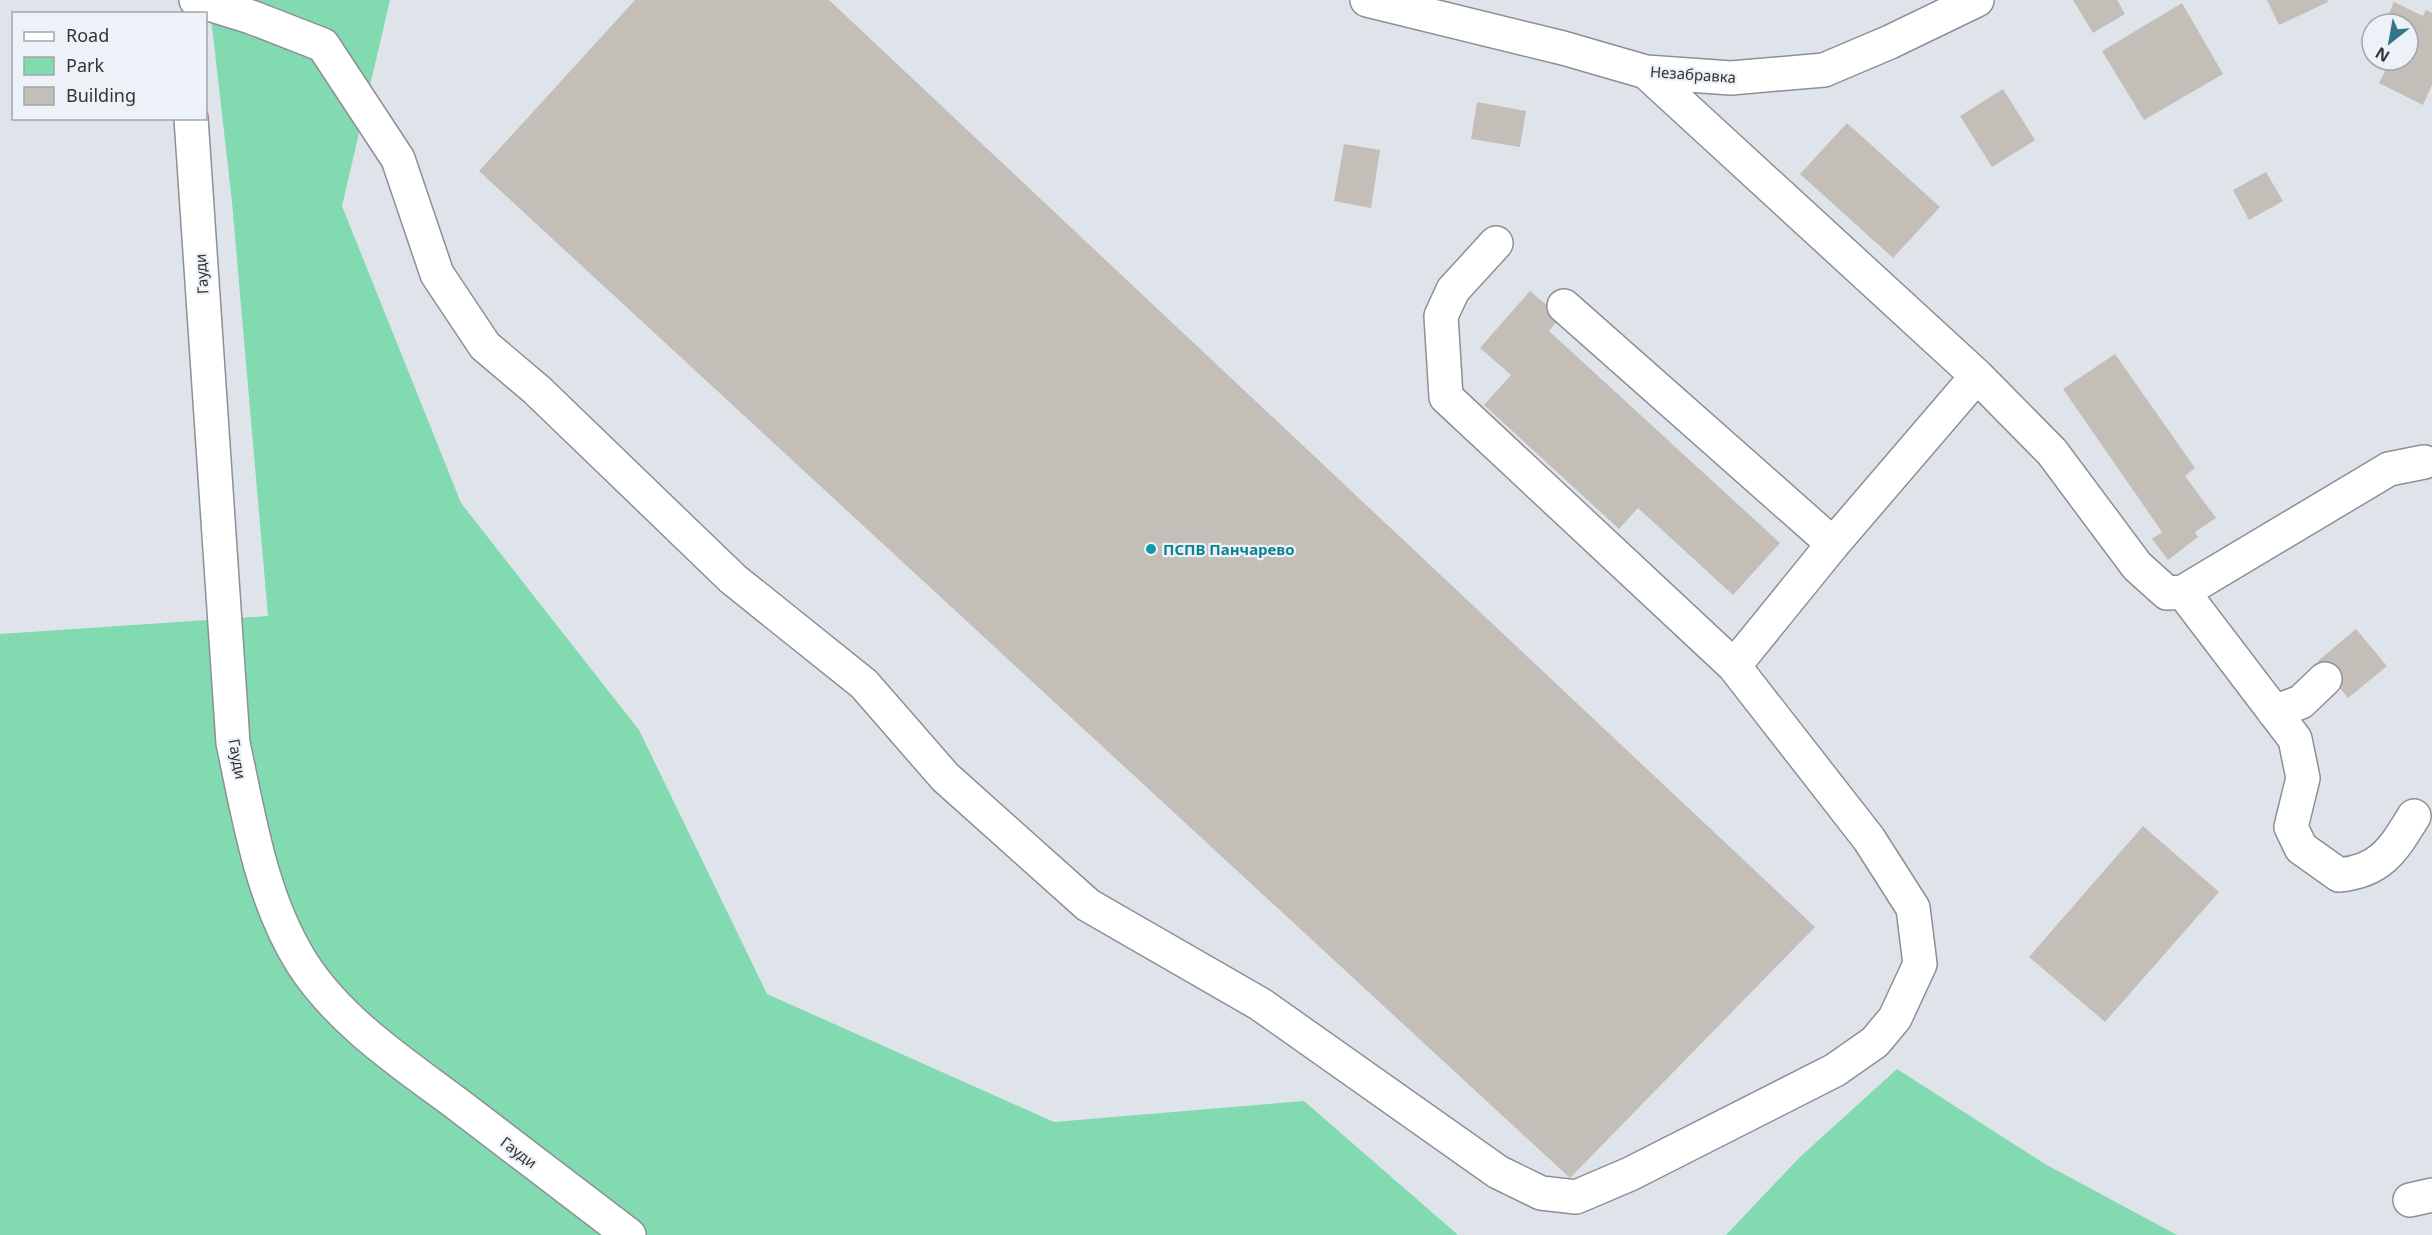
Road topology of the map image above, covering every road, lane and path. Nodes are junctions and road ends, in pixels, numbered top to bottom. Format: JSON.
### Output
{"nodes":[{"id":1,"x":196,"y":0,"type":"edge"},
{"id":2,"x":1977,"y":0,"type":"edge"},
{"id":3,"x":1386,"y":2,"type":"edge"},
{"id":4,"x":1646,"y":72,"type":"junction"},
{"id":5,"x":191,"y":120,"type":"edge"},
{"id":6,"x":1496,"y":243,"type":"dead end"},
{"id":7,"x":1564,"y":306,"type":"dead end"},
{"id":8,"x":1977,"y":376,"type":"junction"},
{"id":9,"x":2424,"y":462,"type":"dead end"},
{"id":10,"x":1833,"y":544,"type":"junction"},
{"id":11,"x":2183,"y":592,"type":"junction"},
{"id":12,"x":1734,"y":666,"type":"junction"},
{"id":13,"x":2325,"y":679,"type":"dead end"},
{"id":14,"x":2274,"y":712,"type":"junction"},
{"id":15,"x":2414,"y":816,"type":"dead end"},
{"id":16,"x":629,"y":1235,"type":"edge"}],
"edges":[{"from":1,"to":12,"type":"street"},
{"from":2,"to":4,"type":"street","name":"Незабравка"},
{"from":3,"to":4,"type":"street","name":"Незабравка"},
{"from":4,"to":8,"type":"street"},
{"from":5,"to":16,"type":"street","name":"Гауди"},
{"from":6,"to":12,"type":"street"},
{"from":7,"to":10,"type":"street"},
{"from":8,"to":10,"type":"street"},
{"from":8,"to":11,"type":"street"},
{"from":9,"to":11,"type":"street"},
{"from":10,"to":12,"type":"street"},
{"from":11,"to":14,"type":"street"},
{"from":13,"to":14,"type":"street"},
{"from":14,"to":15,"type":"street"}]}
